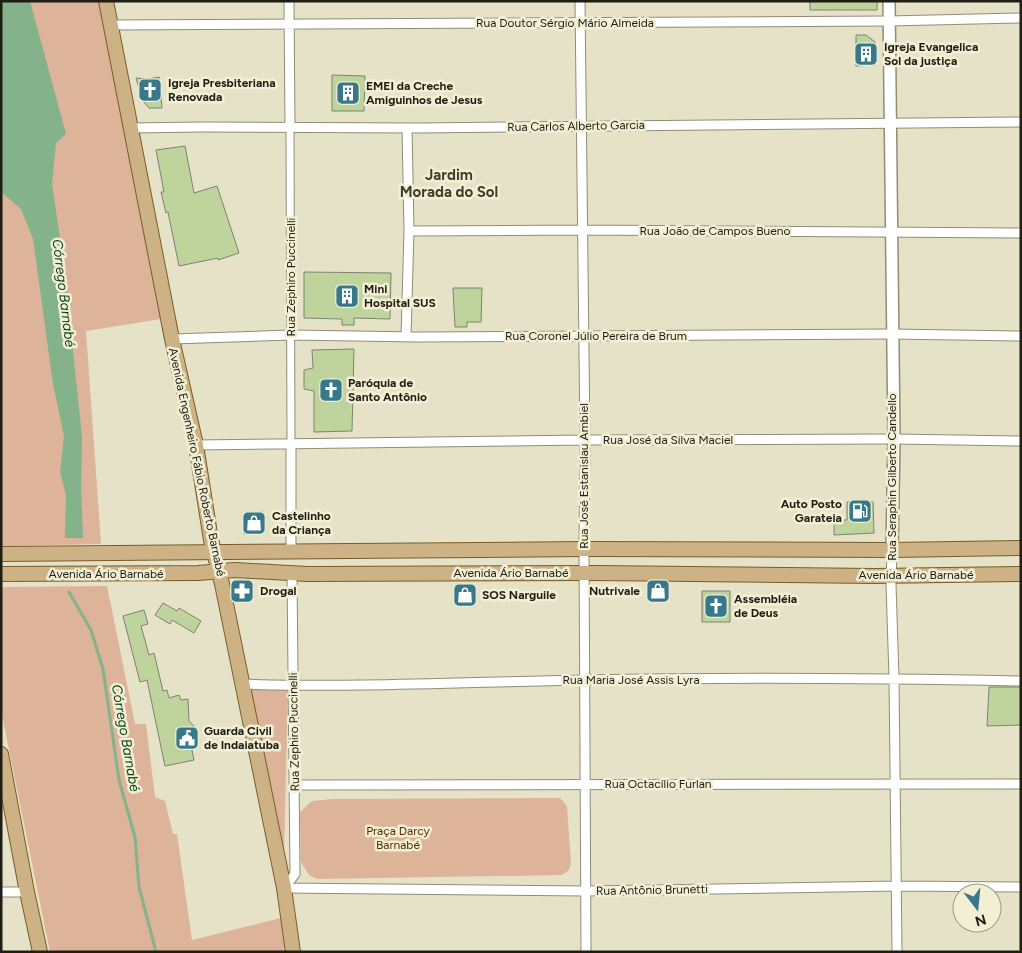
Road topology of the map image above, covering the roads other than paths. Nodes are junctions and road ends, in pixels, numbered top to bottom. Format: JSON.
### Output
{"nodes":[{"id":1,"x":106,"y":1,"type":"edge"},
{"id":2,"x":290,"y":1,"type":"edge"},
{"id":3,"x":580,"y":1,"type":"edge"},
{"id":4,"x":889,"y":1,"type":"edge"},
{"id":5,"x":1021,"y":18,"type":"edge"},
{"id":6,"x":889,"y":21,"type":"junction"},
{"id":7,"x":290,"y":23,"type":"junction"},
{"id":8,"x":580,"y":23,"type":"junction"},
{"id":9,"x":110,"y":25,"type":"junction"},
{"id":10,"x":890,"y":122,"type":"junction"},
{"id":11,"x":1021,"y":122,"type":"edge"},
{"id":12,"x":581,"y":126,"type":"junction"},
{"id":13,"x":290,"y":127,"type":"junction"},
{"id":14,"x":131,"y":128,"type":"junction"},
{"id":15,"x":407,"y":128,"type":"junction"},
{"id":16,"x":582,"y":230,"type":"junction"},
{"id":17,"x":409,"y":231,"type":"junction"},
{"id":18,"x":890,"y":232,"type":"junction"},
{"id":19,"x":1021,"y":233,"type":"edge"},
{"id":20,"x":892,"y":334,"type":"junction"},
{"id":21,"x":291,"y":335,"type":"junction"},
{"id":22,"x":583,"y":336,"type":"junction"},
{"id":23,"x":1021,"y":336,"type":"edge"},
{"id":24,"x":406,"y":337,"type":"junction"},
{"id":25,"x":172,"y":339,"type":"junction"},
{"id":26,"x":894,"y":439,"type":"junction"},
{"id":27,"x":585,"y":440,"type":"junction"},
{"id":28,"x":1021,"y":441,"type":"edge"},
{"id":29,"x":291,"y":443,"type":"junction"},
{"id":30,"x":196,"y":445,"type":"junction"},
{"id":31,"x":1021,"y":548,"type":"edge"},
{"id":32,"x":584,"y":549,"type":"junction"},
{"id":33,"x":892,"y":550,"type":"junction"},
{"id":34,"x":214,"y":552,"type":"junction"},
{"id":35,"x":291,"y":552,"type":"junction"},
{"id":36,"x":1,"y":554,"type":"edge"},
{"id":37,"x":219,"y":571,"type":"junction"},
{"id":38,"x":292,"y":573,"type":"junction"},
{"id":39,"x":584,"y":573,"type":"junction"},
{"id":40,"x":1,"y":574,"type":"edge"},
{"id":41,"x":1021,"y":574,"type":"edge"},
{"id":42,"x":892,"y":576,"type":"junction"},
{"id":43,"x":894,"y":678,"type":"junction"},
{"id":44,"x":585,"y":680,"type":"junction"},
{"id":45,"x":1021,"y":681,"type":"edge"},
{"id":46,"x":242,"y":684,"type":"junction"},
{"id":47,"x":294,"y":686,"type":"junction"},
{"id":48,"x":1,"y":754,"type":"edge"},
{"id":49,"x":895,"y":783,"type":"junction"},
{"id":50,"x":1021,"y":784,"type":"edge"},
{"id":51,"x":294,"y":785,"type":"junction"},
{"id":52,"x":585,"y":785,"type":"junction"},
{"id":53,"x":4,"y":787,"type":"edge"},
{"id":54,"x":897,"y":886,"type":"junction"},
{"id":55,"x":1021,"y":887,"type":"edge"},
{"id":56,"x":284,"y":888,"type":"junction"},
{"id":57,"x":586,"y":891,"type":"junction"},
{"id":58,"x":1,"y":892,"type":"edge"},
{"id":59,"x":27,"y":892,"type":"junction"},
{"id":60,"x":40,"y":952,"type":"edge"},
{"id":61,"x":293,"y":952,"type":"edge"},
{"id":62,"x":586,"y":952,"type":"edge"},
{"id":63,"x":897,"y":952,"type":"edge"}],
"edges":[{"from":1,"to":9,"type":"main road","name":"Avenida Engenheiro Fábio Roberto Barnabé"},
{"from":2,"to":7,"type":"street","name":"Rua Zephiro Puccinelli"},
{"from":3,"to":8,"type":"street","name":"Rua José Estanislau Ambiel"},
{"from":4,"to":6,"type":"street","name":"Rua Seraphin Gilberto Candello"},
{"from":5,"to":6,"type":"street","name":"Rua Doutor Sérgio Mário Almeida"},
{"from":6,"to":8,"type":"street","name":"Rua Doutor Sérgio Mário Almeida"},
{"from":6,"to":10,"type":"street","name":"Rua Seraphin Gilberto Candello"},
{"from":7,"to":8,"type":"street","name":"Rua Doutor Sérgio Mário Almeida"},
{"from":7,"to":9,"type":"street","name":"Rua Doutor Sérgio Mário Almeida"},
{"from":7,"to":13,"type":"street","name":"Rua Zephiro Puccinelli"},
{"from":8,"to":12,"type":"street","name":"Rua José Estanislau Ambiel"},
{"from":9,"to":14,"type":"main road","name":"Avenida Engenheiro Fábio Roberto Barnabé"},
{"from":10,"to":11,"type":"street","name":"Rua Carlos Alberto Garcia"},
{"from":10,"to":12,"type":"street","name":"Rua Carlos Alberto Garcia"},
{"from":10,"to":18,"type":"street","name":"Rua Seraphin Gilberto Candello"},
{"from":12,"to":15,"type":"street","name":"Rua Carlos Alberto Garcia"},
{"from":12,"to":16,"type":"street","name":"Rua José Estanislau Ambiel"},
{"from":13,"to":14,"type":"street","name":"Rua Carlos Alberto Garcia"},
{"from":13,"to":15,"type":"street","name":"Rua Carlos Alberto Garcia"},
{"from":13,"to":21,"type":"street","name":"Rua Zephiro Puccinelli"},
{"from":14,"to":25,"type":"main road","name":"Avenida Engenheiro Fábio Roberto Barnabé"},
{"from":15,"to":17,"type":"street"},
{"from":16,"to":17,"type":"street","name":"Rua João de Campos Bueno"},
{"from":16,"to":18,"type":"street","name":"Rua João de Campos Bueno"},
{"from":16,"to":22,"type":"street","name":"Rua José Estanislau Ambiel"},
{"from":17,"to":24,"type":"street"},
{"from":18,"to":19,"type":"street","name":"Rua João de Campos Bueno"},
{"from":18,"to":20,"type":"street","name":"Rua Seraphin Gilberto Candello"},
{"from":20,"to":22,"type":"street","name":"Rua Coronel Júlio Pereira de Brum"},
{"from":20,"to":23,"type":"street","name":"Rua Coronel Júlio Pereira de Brum"},
{"from":20,"to":26,"type":"street","name":"Rua Seraphin Gilberto Candello"},
{"from":21,"to":24,"type":"street","name":"Rua Coronel Júlio Pereira de Brum"},
{"from":21,"to":25,"type":"street","name":"Rua Coronel Júlio Pereira de Brum"},
{"from":21,"to":29,"type":"street","name":"Rua Zephiro Puccinelli"},
{"from":22,"to":24,"type":"street","name":"Rua Coronel Júlio Pereira de Brum"},
{"from":22,"to":27,"type":"street","name":"Rua José Estanislau Ambiel"},
{"from":25,"to":30,"type":"main road","name":"Avenida Engenheiro Fábio Roberto Barnabé"},
{"from":26,"to":27,"type":"street","name":"Rua José da Silva Maciel"},
{"from":26,"to":28,"type":"street","name":"Rua José da Silva Maciel"},
{"from":26,"to":33,"type":"street","name":"Rua Seraphin Gilberto Candello"},
{"from":27,"to":29,"type":"street","name":"Rua José da Silva Maciel"},
{"from":27,"to":32,"type":"street","name":"Rua José Estanislau Ambiel"},
{"from":29,"to":30,"type":"street","name":"Rua José da Silva Maciel"},
{"from":29,"to":35,"type":"street","name":"Rua Zephiro Puccinelli"},
{"from":30,"to":34,"type":"main road","name":"Avenida Engenheiro Fábio Roberto Barnabé"},
{"from":31,"to":33,"type":"main road","name":"Avenida Ário Barnabé"},
{"from":32,"to":33,"type":"main road","name":"Avenida Ário Barnabé"},
{"from":32,"to":35,"type":"main road","name":"Avenida Ário Barnabé"},
{"from":32,"to":39,"type":"street","name":"Rua José Estanislau Ambiel"},
{"from":33,"to":42,"type":"street","name":"Rua Seraphin Gilberto Candello"},
{"from":34,"to":35,"type":"main road","name":"Avenida Ário Barnabé"},
{"from":34,"to":36,"type":"main road","name":"Avenida Ário Barnabé"},
{"from":34,"to":37,"type":"main road","name":"Avenida Engenheiro Fábio Roberto Barnabé"},
{"from":37,"to":38,"type":"main road","name":"Avenida Ário Barnabé"},
{"from":37,"to":40,"type":"main road","name":"Avenida Ário Barnabé"},
{"from":37,"to":46,"type":"main road","name":"Avenida Engenheiro Fábio Roberto Barnabé"},
{"from":38,"to":39,"type":"main road","name":"Avenida Ário Barnabé"},
{"from":38,"to":47,"type":"street","name":"Rua Zephiro Puccinelli"},
{"from":39,"to":42,"type":"main road","name":"Avenida Ário Barnabé"},
{"from":39,"to":44,"type":"street","name":"Rua José Estanislau Ambiel"},
{"from":41,"to":42,"type":"main road","name":"Avenida Ário Barnabé"},
{"from":42,"to":43,"type":"street","name":"Rua Seraphin Gilberto Candello"},
{"from":43,"to":44,"type":"street","name":"Rua Maria José Assis Lyra"},
{"from":43,"to":45,"type":"street","name":"Rua Maria José Assis Lyra"},
{"from":43,"to":49,"type":"street","name":"Rua Seraphin Gilberto Candello"},
{"from":44,"to":47,"type":"street","name":"Rua Maria José Assis Lyra"},
{"from":44,"to":52,"type":"street","name":"Rua José Estanislau Ambiel"},
{"from":46,"to":47,"type":"street","name":"Rua Maria José Assis Lyra"},
{"from":46,"to":56,"type":"main road","name":"Avenida Engenheiro Fábio Roberto Barnabé"},
{"from":47,"to":51,"type":"street","name":"Rua Zephiro Puccinelli"},
{"from":48,"to":53,"type":"main road"},
{"from":49,"to":50,"type":"street","name":"Rua Octacílio Furlan"},
{"from":49,"to":52,"type":"street","name":"Rua Octacílio Furlan"},
{"from":49,"to":54,"type":"street","name":"Rua Seraphin Gilberto Candello"},
{"from":51,"to":52,"type":"street","name":"Rua Octacílio Furlan"},
{"from":51,"to":56,"type":"street","name":"Rua Zephiro Puccinelli"},
{"from":52,"to":57,"type":"street","name":"Rua José Estanislau Ambiel"},
{"from":53,"to":59,"type":"main road"},
{"from":54,"to":55,"type":"street","name":"Rua Antônio Brunetti"},
{"from":54,"to":57,"type":"street","name":"Rua Antônio Brunetti"},
{"from":54,"to":63,"type":"street","name":"Rua Seraphin Gilberto Candello"},
{"from":56,"to":57,"type":"street","name":"Rua Antônio Brunetti"},
{"from":56,"to":61,"type":"main road","name":"Avenida Engenheiro Fábio Roberto Barnabé"},
{"from":57,"to":62,"type":"street","name":"Rua José Estanislau Ambiel"},
{"from":58,"to":59,"type":"street"},
{"from":59,"to":60,"type":"main road"}]}
